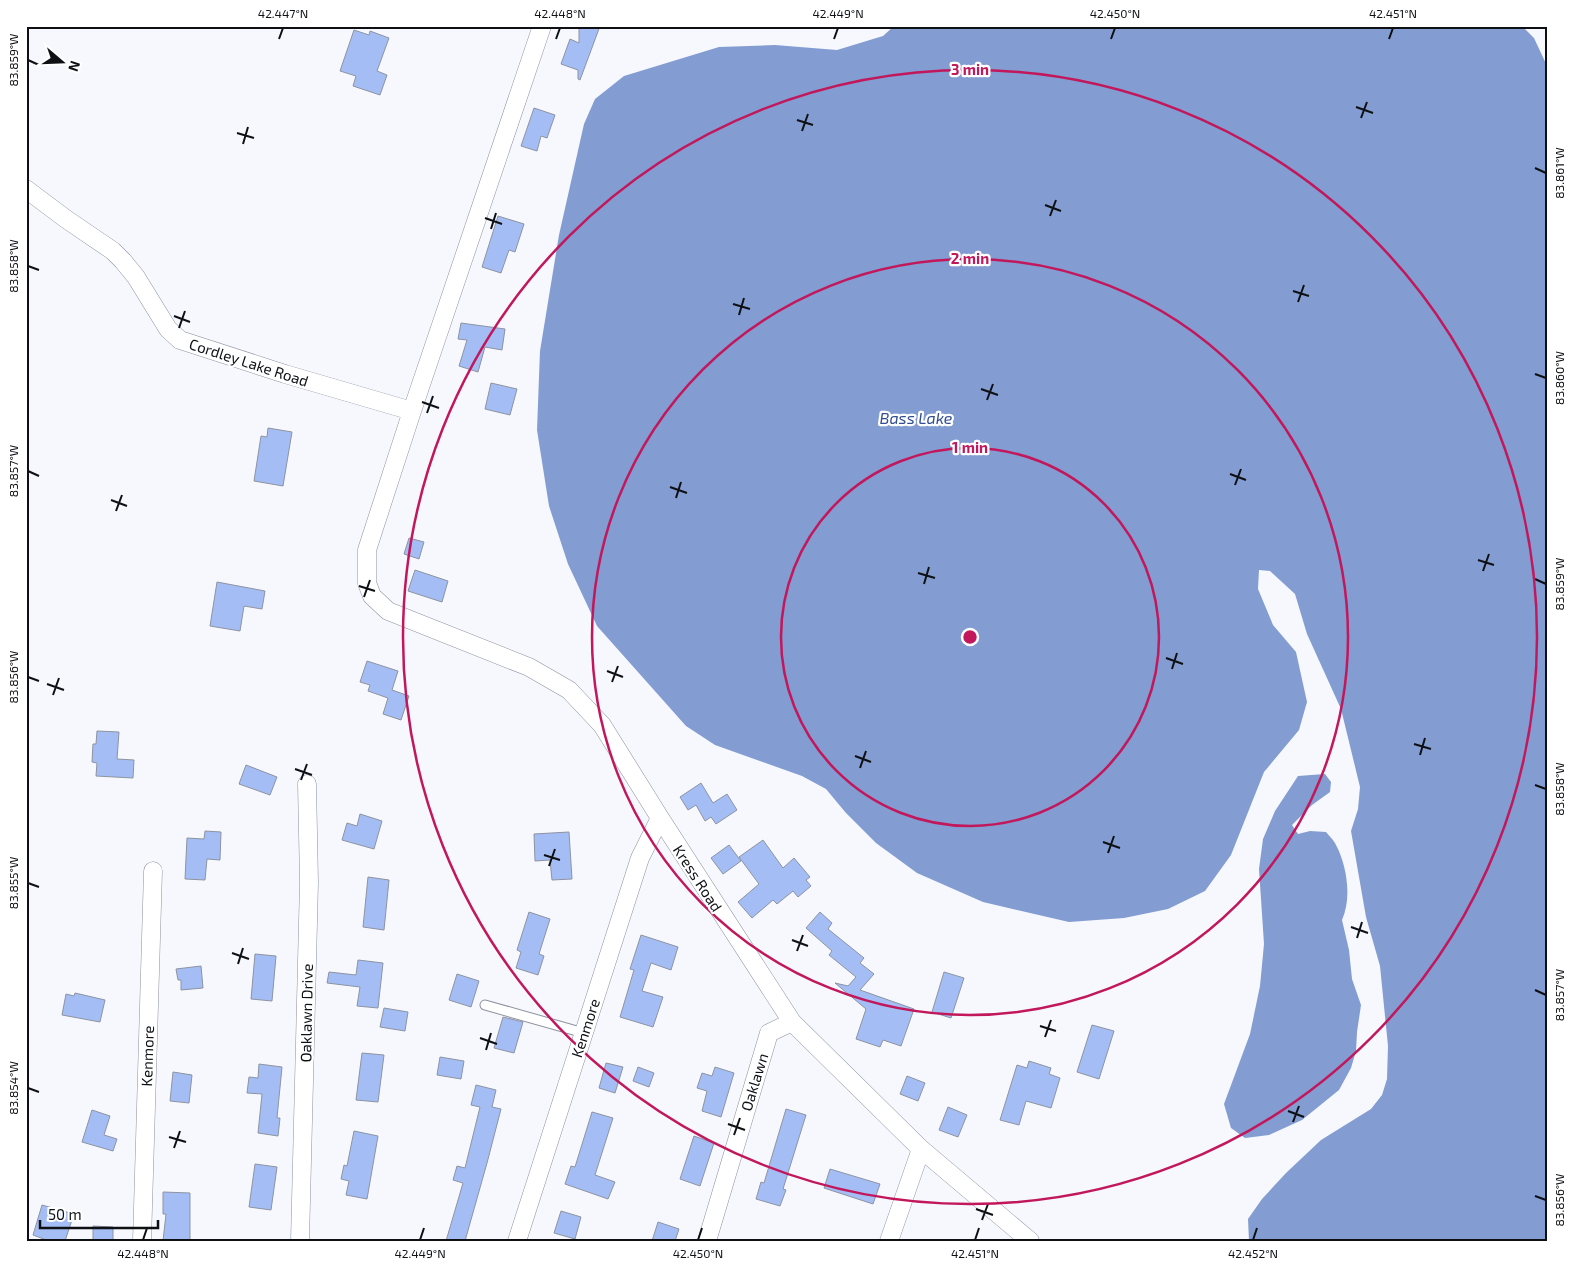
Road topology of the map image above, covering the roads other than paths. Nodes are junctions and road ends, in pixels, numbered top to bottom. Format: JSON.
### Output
{"nodes":[{"id":1,"x":542,"y":26,"type":"edge"},
{"id":2,"x":26,"y":190,"type":"edge"},
{"id":3,"x":412,"y":411,"type":"junction"},
{"id":4,"x":307,"y":784,"type":"dead end"},
{"id":5,"x":660,"y":818,"type":"junction"},
{"id":6,"x":153,"y":871,"type":"dead end"},
{"id":7,"x":485,"y":1005,"type":"dead end"},
{"id":8,"x":792,"y":1022,"type":"junction"},
{"id":9,"x":584,"y":1033,"type":"junction"},
{"id":10,"x":921,"y":1148,"type":"junction"},
{"id":11,"x":1021,"y":1238,"type":"edge"},
{"id":12,"x":142,"y":1241,"type":"edge"},
{"id":13,"x":300,"y":1241,"type":"edge"},
{"id":14,"x":517,"y":1241,"type":"edge"},
{"id":15,"x":706,"y":1241,"type":"edge"},
{"id":16,"x":889,"y":1241,"type":"edge"}],
"edges":[{"from":1,"to":3,"type":"street"},
{"from":2,"to":3,"type":"street","name":"Cordley Lake Road"},
{"from":3,"to":5,"type":"street","name":"Kress Road"},
{"from":4,"to":13,"type":"street","name":"Oaklawn Drive"},
{"from":5,"to":8,"type":"street","name":"Kress Road"},
{"from":5,"to":9,"type":"street","name":"Kenmore"},
{"from":6,"to":12,"type":"street","name":"Kenmore"},
{"from":7,"to":9,"type":"lane"},
{"from":8,"to":10,"type":"street","name":"Kress Road"},
{"from":8,"to":15,"type":"street","name":"Oaklawn"},
{"from":9,"to":14,"type":"street","name":"Kenmore"},
{"from":10,"to":11,"type":"street","name":"Kress Road"},
{"from":10,"to":16,"type":"street"}]}
